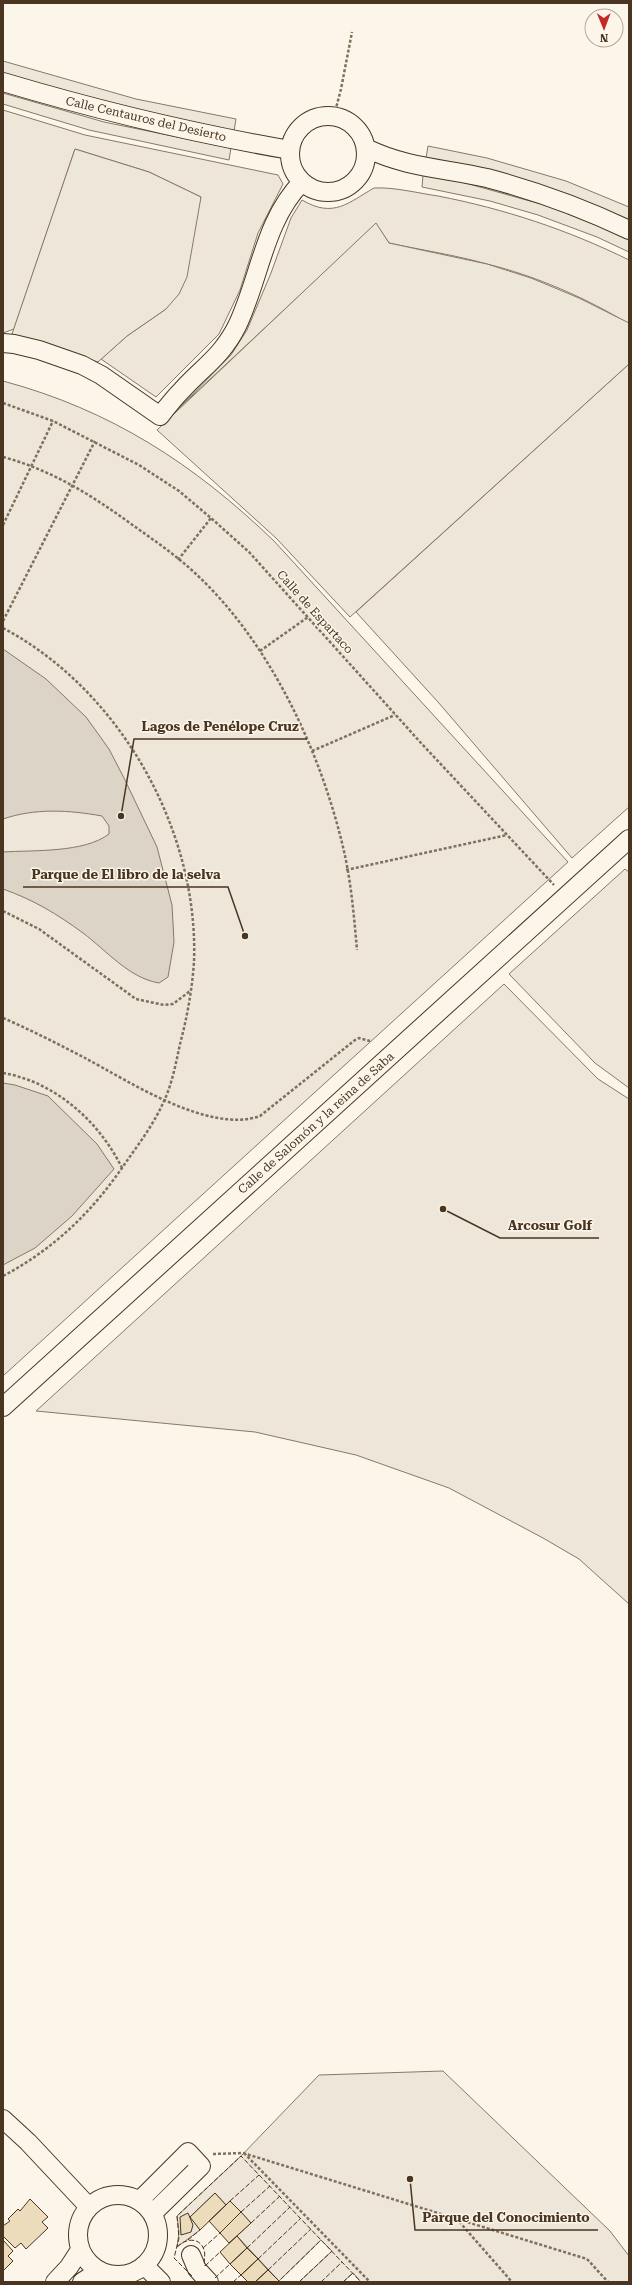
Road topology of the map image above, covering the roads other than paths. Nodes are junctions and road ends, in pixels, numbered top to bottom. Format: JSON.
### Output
{"nodes":[{"id":1,"x":3,"y":82,"type":"edge"},
{"id":2,"x":366,"y":148,"type":"junction"},
{"id":3,"x":290,"y":150,"type":"junction"},
{"id":4,"x":302,"y":182,"type":"junction"},
{"id":5,"x":629,"y":230,"type":"edge"},
{"id":6,"x":3,"y":343,"type":"edge"},
{"id":7,"x":629,"y":839,"type":"edge"},
{"id":8,"x":3,"y":1408,"type":"edge"},
{"id":9,"x":3,"y":2119,"type":"edge"},
{"id":10,"x":139,"y":2201,"type":"junction"},
{"id":11,"x":89,"y":2207,"type":"junction"},
{"id":12,"x":152,"y":2214,"type":"junction"},
{"id":13,"x":80,"y":2250,"type":"junction"},
{"id":14,"x":190,"y":2255,"type":"dead end"},
{"id":15,"x":144,"y":2265,"type":"junction"},
{"id":16,"x":99,"y":2271,"type":"junction"},
{"id":17,"x":55,"y":2282,"type":"edge"},
{"id":18,"x":82,"y":2282,"type":"edge"},
{"id":19,"x":160,"y":2282,"type":"edge"},
{"id":20,"x":209,"y":2282,"type":"edge"}],
"edges":[{"from":1,"to":3,"type":"street","name":"Calle Centauros del Desierto"},
{"from":2,"to":3,"type":"street"},
{"from":2,"to":4,"type":"street"},
{"from":2,"to":5,"type":"street"},
{"from":3,"to":4,"type":"street"},
{"from":4,"to":6,"type":"street"},
{"from":7,"to":8,"type":"street","name":"Calle de Salomón y la reina de Saba"},
{"from":9,"to":11,"type":"street"},
{"from":10,"to":11,"type":"street"},
{"from":10,"to":12,"type":"street"},
{"from":10,"to":12,"type":"street"},
{"from":11,"to":13,"type":"street"},
{"from":12,"to":15,"type":"street"},
{"from":13,"to":16,"type":"street"},
{"from":13,"to":17,"type":"street"},
{"from":14,"to":20,"type":"street"},
{"from":15,"to":16,"type":"street"},
{"from":15,"to":19,"type":"street"},
{"from":16,"to":18,"type":"street"}]}
